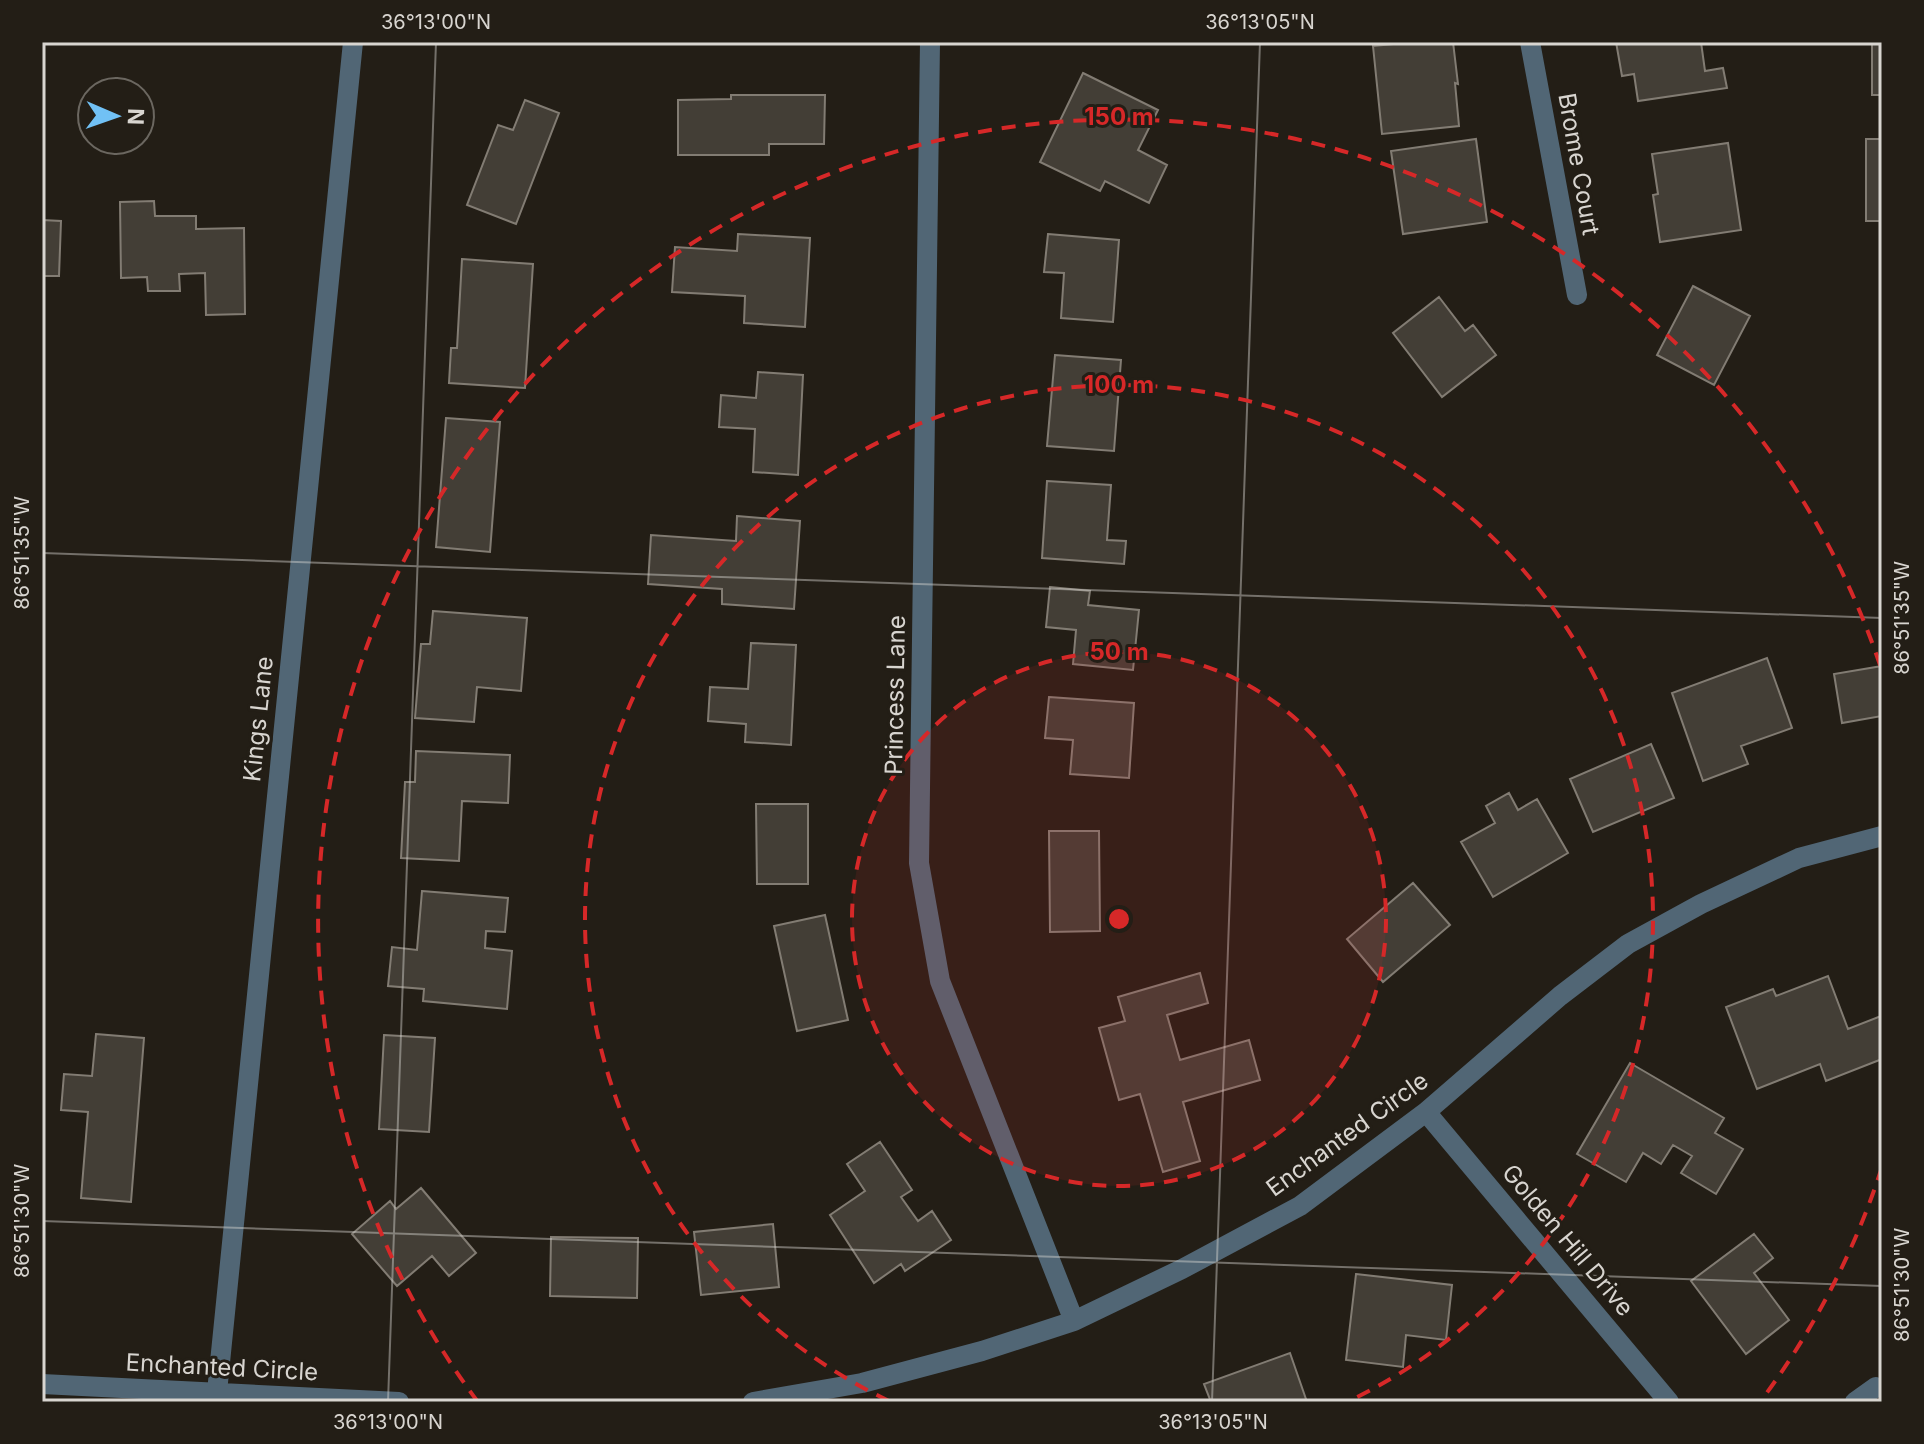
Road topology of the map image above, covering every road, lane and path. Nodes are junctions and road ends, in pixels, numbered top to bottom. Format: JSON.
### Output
{"nodes":[{"id":1,"x":353,"y":42,"type":"edge"},
{"id":2,"x":930,"y":42,"type":"edge"},
{"id":3,"x":1530,"y":42,"type":"edge"},
{"id":4,"x":1577,"y":295,"type":"dead end"},
{"id":5,"x":1882,"y":836,"type":"edge"},
{"id":6,"x":1426,"y":1112,"type":"junction"},
{"id":7,"x":1074,"y":1321,"type":"junction"},
{"id":8,"x":42,"y":1384,"type":"edge"},
{"id":9,"x":1876,"y":1387,"type":"dead end"},
{"id":10,"x":216,"y":1398,"type":"edge"},
{"id":11,"x":399,"y":1402,"type":"edge"},
{"id":12,"x":753,"y":1402,"type":"edge"},
{"id":13,"x":1669,"y":1402,"type":"edge"},
{"id":14,"x":1855,"y":1402,"type":"edge"}],
"edges":[{"from":1,"to":10,"type":"street","name":"Kings Lane"},
{"from":2,"to":7,"type":"street","name":"Princess Lane"},
{"from":3,"to":4,"type":"street","name":"Brome Court"},
{"from":5,"to":6,"type":"street","name":"Enchanted Circle"},
{"from":6,"to":7,"type":"street","name":"Enchanted Circle"},
{"from":6,"to":13,"type":"street","name":"Golden Hill Drive"},
{"from":7,"to":12,"type":"street","name":"Enchanted Circle"},
{"from":8,"to":10,"type":"street","name":"Enchanted Circle"},
{"from":9,"to":14,"type":"street"},
{"from":10,"to":11,"type":"street","name":"Enchanted Circle"}]}
